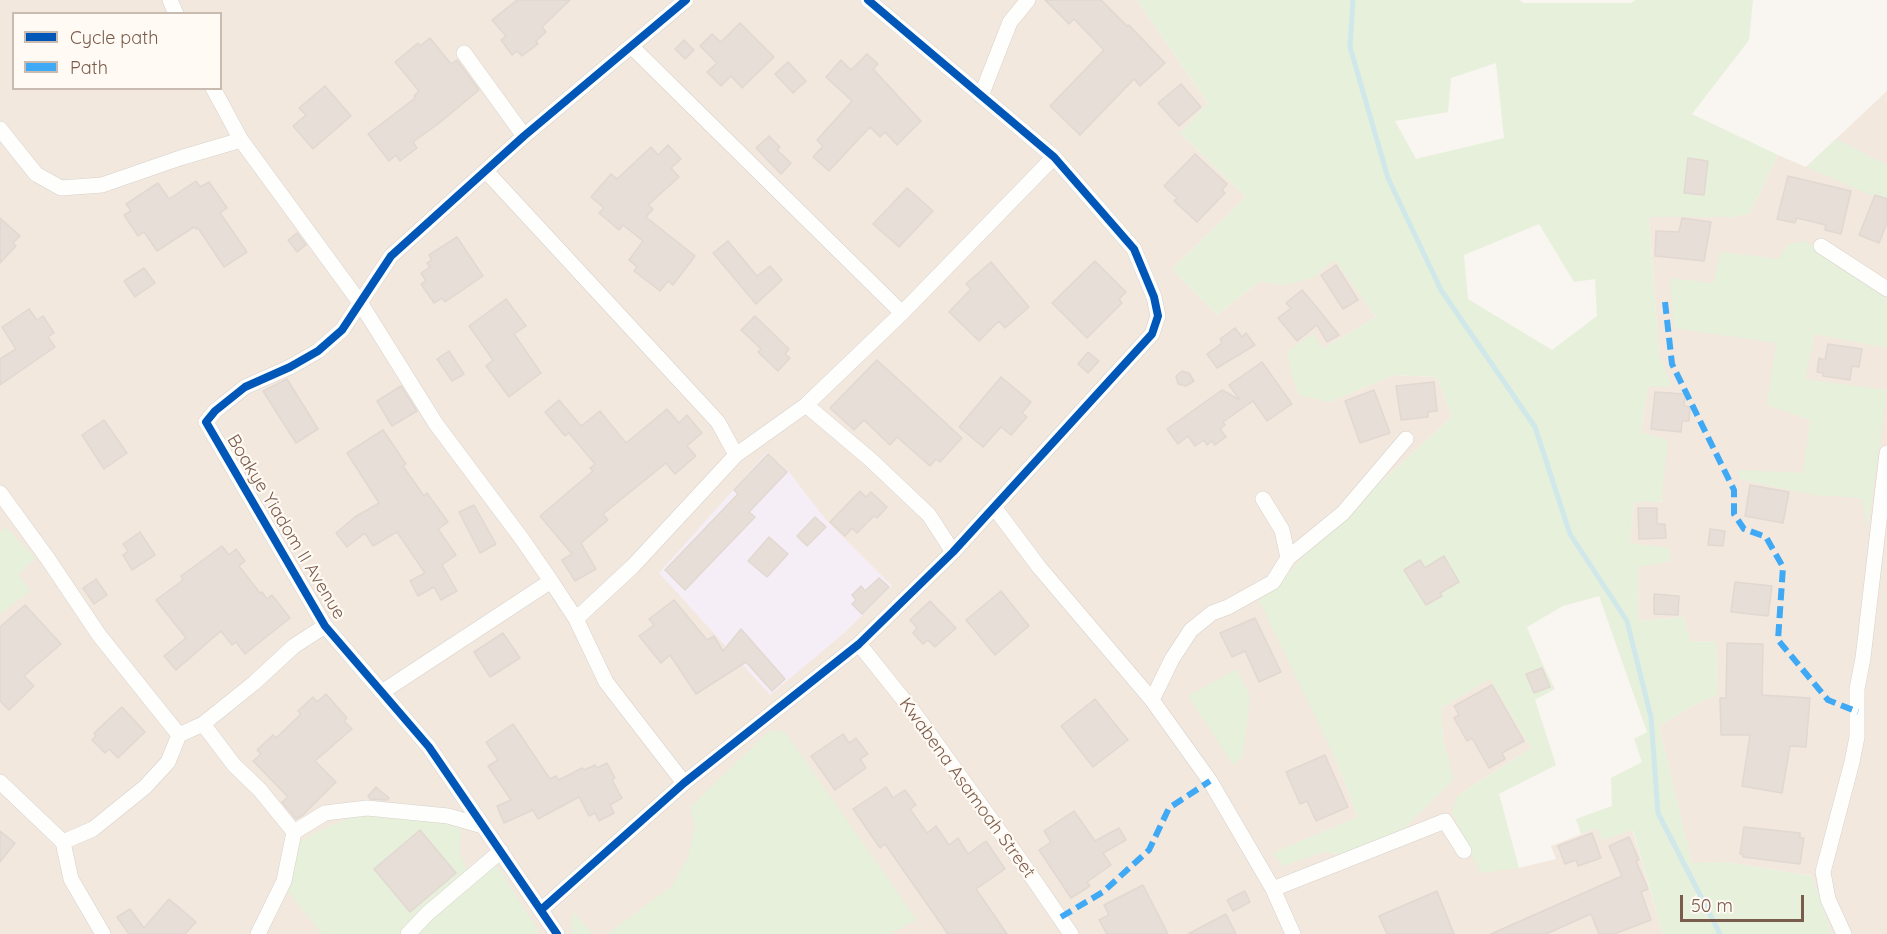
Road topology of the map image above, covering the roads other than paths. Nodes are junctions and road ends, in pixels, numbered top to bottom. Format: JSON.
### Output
{"nodes":[{"id":1,"x":686,"y":0,"type":"edge"},
{"id":2,"x":868,"y":0,"type":"edge"},
{"id":3,"x":1028,"y":0,"type":"edge"},
{"id":4,"x":632,"y":47,"type":"junction"},
{"id":5,"x":464,"y":53,"type":"dead end"},
{"id":6,"x":214,"y":90,"type":"edge"},
{"id":7,"x":981,"y":96,"type":"junction"},
{"id":8,"x":0,"y":129,"type":"edge"},
{"id":9,"x":524,"y":136,"type":"junction"},
{"id":10,"x":241,"y":140,"type":"junction"},
{"id":11,"x":1054,"y":157,"type":"junction"},
{"id":12,"x":486,"y":171,"type":"junction"},
{"id":13,"x":1821,"y":246,"type":"dead end"},
{"id":14,"x":1887,"y":289,"type":"edge"},
{"id":15,"x":361,"y":304,"type":"junction"},
{"id":16,"x":902,"y":313,"type":"junction"},
{"id":17,"x":806,"y":405,"type":"junction"},
{"id":18,"x":1406,"y":439,"type":"dead end"},
{"id":19,"x":1887,"y":453,"type":"edge"},
{"id":20,"x":736,"y":454,"type":"junction"},
{"id":21,"x":0,"y":493,"type":"edge"},
{"id":22,"x":1263,"y":499,"type":"dead end"},
{"id":23,"x":994,"y":507,"type":"junction"},
{"id":24,"x":953,"y":552,"type":"junction"},
{"id":25,"x":1288,"y":558,"type":"junction"},
{"id":26,"x":551,"y":581,"type":"junction"},
{"id":27,"x":576,"y":619,"type":"junction"},
{"id":28,"x":325,"y":626,"type":"junction"},
{"id":29,"x":860,"y":644,"type":"junction"},
{"id":30,"x":381,"y":692,"type":"junction"},
{"id":31,"x":1152,"y":700,"type":"junction"},
{"id":32,"x":203,"y":724,"type":"junction"},
{"id":33,"x":179,"y":735,"type":"junction"},
{"id":34,"x":0,"y":782,"type":"edge"},
{"id":35,"x":684,"y":783,"type":"junction"},
{"id":36,"x":483,"y":826,"type":"junction"},
{"id":37,"x":294,"y":832,"type":"junction"},
{"id":38,"x":63,"y":842,"type":"junction"},
{"id":39,"x":501,"y":851,"type":"junction"},
{"id":40,"x":1464,"y":851,"type":"dead end"},
{"id":41,"x":1273,"y":889,"type":"junction"},
{"id":42,"x":542,"y":909,"type":"junction"},
{"id":43,"x":103,"y":934,"type":"edge"},
{"id":44,"x":258,"y":934,"type":"edge"},
{"id":45,"x":408,"y":934,"type":"edge"},
{"id":46,"x":557,"y":934,"type":"edge"},
{"id":47,"x":1071,"y":934,"type":"edge"},
{"id":48,"x":1293,"y":934,"type":"edge"},
{"id":49,"x":1844,"y":934,"type":"edge"}],
"edges":[{"from":1,"to":4,"type":"street"},
{"from":2,"to":7,"type":"street"},
{"from":3,"to":7,"type":"street"},
{"from":4,"to":9,"type":"street"},
{"from":4,"to":16,"type":"street"},
{"from":5,"to":9,"type":"street"},
{"from":6,"to":10,"type":"street"},
{"from":7,"to":11,"type":"street"},
{"from":8,"to":10,"type":"street"},
{"from":9,"to":12,"type":"street"},
{"from":10,"to":15,"type":"street"},
{"from":11,"to":16,"type":"street"},
{"from":11,"to":23,"type":"street"},
{"from":12,"to":15,"type":"street"},
{"from":12,"to":20,"type":"street"},
{"from":13,"to":14,"type":"street"},
{"from":15,"to":26,"type":"street"},
{"from":15,"to":28,"type":"street","name":"Boakye Yiadom II Avenue"},
{"from":16,"to":17,"type":"street"},
{"from":17,"to":20,"type":"street"},
{"from":17,"to":24,"type":"street"},
{"from":18,"to":25,"type":"street"},
{"from":19,"to":49,"type":"street"},
{"from":20,"to":27,"type":"street"},
{"from":21,"to":33,"type":"street"},
{"from":22,"to":25,"type":"street"},
{"from":23,"to":24,"type":"street"},
{"from":23,"to":31,"type":"street"},
{"from":24,"to":29,"type":"street"},
{"from":25,"to":31,"type":"street"},
{"from":26,"to":27,"type":"street"},
{"from":26,"to":30,"type":"street"},
{"from":27,"to":35,"type":"street"},
{"from":28,"to":30,"type":"street","name":"Boakye Yiadom II Avenue"},
{"from":28,"to":32,"type":"street"},
{"from":29,"to":35,"type":"street"},
{"from":29,"to":47,"type":"street","name":"Kwabena Asamoah Street"},
{"from":30,"to":36,"type":"street","name":"Boakye Yiadom II Avenue"},
{"from":31,"to":41,"type":"street"},
{"from":32,"to":33,"type":"street"},
{"from":32,"to":37,"type":"street"},
{"from":33,"to":38,"type":"street"},
{"from":34,"to":38,"type":"street"},
{"from":35,"to":42,"type":"street"},
{"from":36,"to":37,"type":"street"},
{"from":36,"to":39,"type":"street","name":"Boakye Yiadom II Avenue"},
{"from":37,"to":44,"type":"street"},
{"from":38,"to":43,"type":"street"},
{"from":39,"to":42,"type":"street","name":"Boakye Yiadom II Avenue"},
{"from":39,"to":45,"type":"street"},
{"from":40,"to":41,"type":"street"},
{"from":41,"to":48,"type":"street"},
{"from":42,"to":46,"type":"street","name":"Boakye Yiadom II Avenue"}]}
